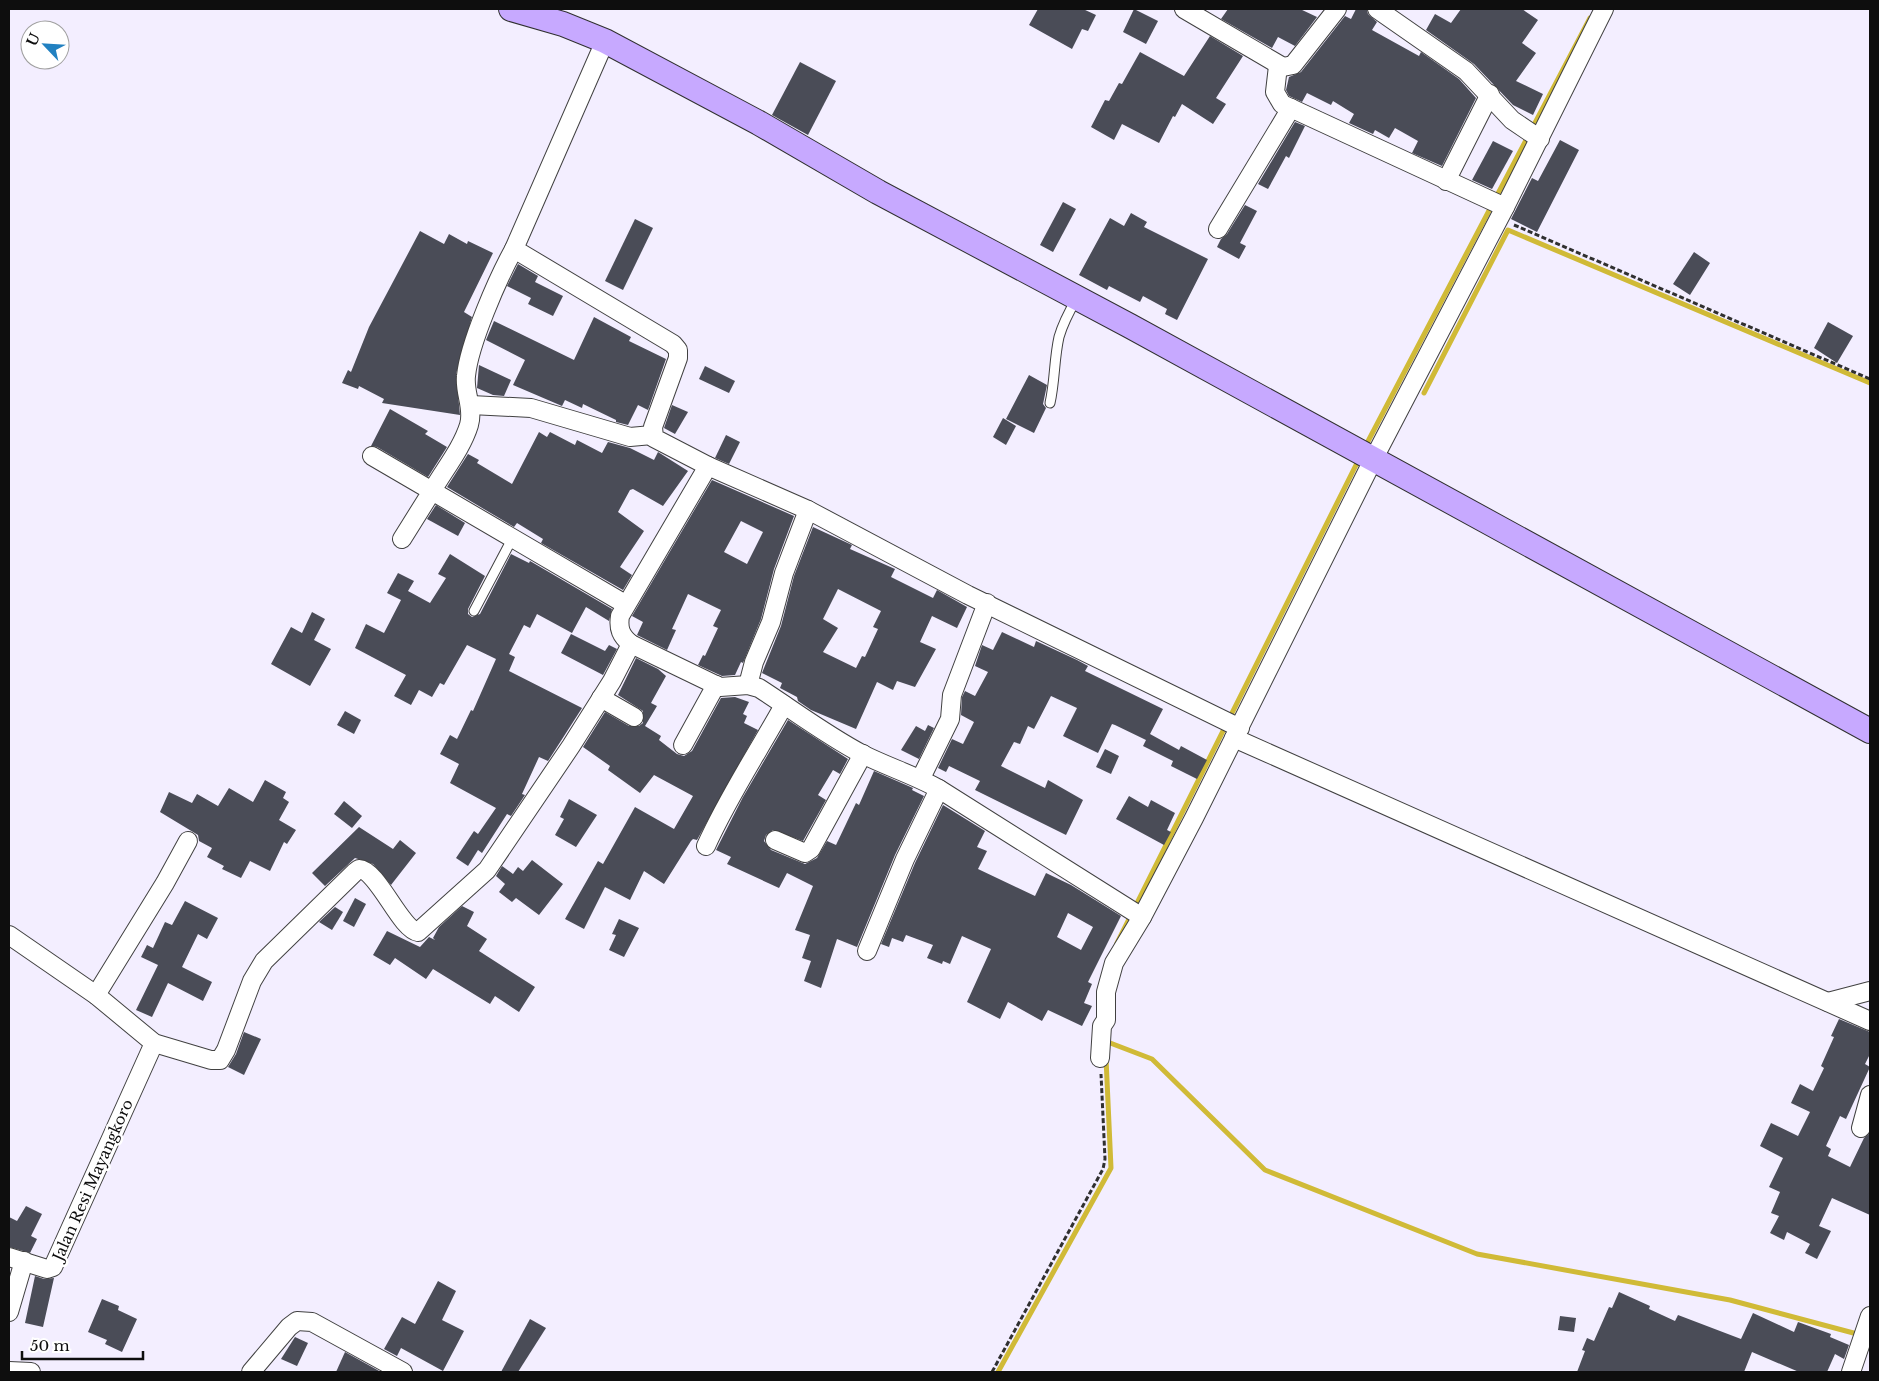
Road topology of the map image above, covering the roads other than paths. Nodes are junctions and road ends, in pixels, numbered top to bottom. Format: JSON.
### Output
{"nodes":[{"id":1,"x":511,"y":9,"type":"edge"},
{"id":2,"x":1337,"y":9,"type":"edge"},
{"id":3,"x":1377,"y":9,"type":"edge"},
{"id":4,"x":1604,"y":9,"type":"edge"},
{"id":5,"x":1195,"y":11,"type":"edge"},
{"id":6,"x":605,"y":41,"type":"junction"},
{"id":7,"x":1278,"y":66,"type":"junction"},
{"id":8,"x":1490,"y":94,"type":"junction"},
{"id":9,"x":1291,"y":108,"type":"junction"},
{"id":10,"x":1532,"y":134,"type":"junction"},
{"id":11,"x":1446,"y":181,"type":"junction"},
{"id":12,"x":1496,"y":206,"type":"junction"},
{"id":13,"x":1218,"y":229,"type":"dead end"},
{"id":14,"x":514,"y":249,"type":"junction"},
{"id":15,"x":1077,"y":297,"type":"junction"},
{"id":16,"x":1050,"y":403,"type":"dead end"},
{"id":17,"x":471,"y":405,"type":"junction"},
{"id":18,"x":652,"y":435,"type":"junction"},
{"id":19,"x":372,"y":456,"type":"dead end"},
{"id":20,"x":1373,"y":460,"type":"junction"},
{"id":21,"x":708,"y":466,"type":"junction"},
{"id":22,"x":432,"y":491,"type":"junction"},
{"id":23,"x":808,"y":510,"type":"junction"},
{"id":24,"x":402,"y":539,"type":"dead end"},
{"id":25,"x":512,"y":539,"type":"junction"},
{"id":26,"x":987,"y":603,"type":"junction"},
{"id":27,"x":626,"y":604,"type":"junction"},
{"id":28,"x":474,"y":611,"type":"dead end"},
{"id":29,"x":631,"y":644,"type":"junction"},
{"id":30,"x":716,"y":685,"type":"junction"},
{"id":31,"x":748,"y":685,"type":"junction"},
{"id":32,"x":601,"y":698,"type":"junction"},
{"id":33,"x":784,"y":705,"type":"junction"},
{"id":34,"x":634,"y":717,"type":"dead end"},
{"id":35,"x":1232,"y":728,"type":"junction"},
{"id":36,"x":1870,"y":731,"type":"edge"},
{"id":37,"x":683,"y":745,"type":"dead end"},
{"id":38,"x":863,"y":754,"type":"junction"},
{"id":39,"x":921,"y":778,"type":"junction"},
{"id":40,"x":939,"y":789,"type":"junction"},
{"id":41,"x":775,"y":840,"type":"dead end"},
{"id":42,"x":188,"y":841,"type":"dead end"},
{"id":43,"x":706,"y":846,"type":"dead end"},
{"id":44,"x":1135,"y":913,"type":"junction"},
{"id":45,"x":9,"y":935,"type":"edge"},
{"id":46,"x":867,"y":951,"type":"dead end"},
{"id":47,"x":1870,"y":991,"type":"edge"},
{"id":48,"x":96,"y":995,"type":"junction"},
{"id":49,"x":1828,"y":1002,"type":"junction"},
{"id":50,"x":1870,"y":1021,"type":"edge"},
{"id":51,"x":154,"y":1043,"type":"junction"},
{"id":52,"x":1100,"y":1058,"type":"road end"},
{"id":53,"x":1870,"y":1095,"type":"edge"},
{"id":54,"x":1861,"y":1128,"type":"dead end"},
{"id":55,"x":16,"y":1259,"type":"edge"},
{"id":56,"x":9,"y":1312,"type":"edge"},
{"id":57,"x":1870,"y":1316,"type":"edge"},
{"id":58,"x":9,"y":1371,"type":"edge"},
{"id":59,"x":31,"y":1372,"type":"edge"},
{"id":60,"x":251,"y":1372,"type":"edge"},
{"id":61,"x":403,"y":1372,"type":"edge"},
{"id":62,"x":1851,"y":1372,"type":"edge"}],
"edges":[{"from":1,"to":6,"type":"street"},
{"from":2,"to":7,"type":"street"},
{"from":3,"to":8,"type":"street"},
{"from":4,"to":10,"type":"street"},
{"from":5,"to":7,"type":"street"},
{"from":6,"to":14,"type":"street"},
{"from":6,"to":15,"type":"street"},
{"from":7,"to":9,"type":"street"},
{"from":8,"to":10,"type":"street"},
{"from":8,"to":11,"type":"street"},
{"from":9,"to":11,"type":"street"},
{"from":9,"to":13,"type":"street"},
{"from":10,"to":12,"type":"street"},
{"from":11,"to":12,"type":"street"},
{"from":12,"to":20,"type":"street"},
{"from":14,"to":17,"type":"street"},
{"from":14,"to":18,"type":"street"},
{"from":15,"to":16,"type":"lane"},
{"from":15,"to":20,"type":"street"},
{"from":17,"to":18,"type":"street"},
{"from":17,"to":22,"type":"street"},
{"from":18,"to":21,"type":"street"},
{"from":19,"to":22,"type":"street"},
{"from":20,"to":35,"type":"street"},
{"from":20,"to":36,"type":"street"},
{"from":21,"to":23,"type":"street"},
{"from":21,"to":27,"type":"street"},
{"from":22,"to":24,"type":"street"},
{"from":22,"to":25,"type":"street"},
{"from":23,"to":26,"type":"street"},
{"from":23,"to":31,"type":"street"},
{"from":25,"to":27,"type":"street"},
{"from":25,"to":28,"type":"lane"},
{"from":26,"to":35,"type":"street"},
{"from":26,"to":39,"type":"street"},
{"from":27,"to":29,"type":"street"},
{"from":29,"to":30,"type":"street"},
{"from":29,"to":32,"type":"street"},
{"from":30,"to":31,"type":"street"},
{"from":30,"to":37,"type":"street"},
{"from":31,"to":33,"type":"street"},
{"from":32,"to":34,"type":"street"},
{"from":32,"to":51,"type":"street"},
{"from":33,"to":38,"type":"street"},
{"from":33,"to":43,"type":"street"},
{"from":35,"to":44,"type":"street"},
{"from":35,"to":49,"type":"street"},
{"from":38,"to":39,"type":"street"},
{"from":38,"to":41,"type":"street"},
{"from":39,"to":40,"type":"street"},
{"from":40,"to":44,"type":"street"},
{"from":40,"to":46,"type":"street"},
{"from":42,"to":48,"type":"street"},
{"from":44,"to":52,"type":"street"},
{"from":45,"to":48,"type":"street"},
{"from":47,"to":49,"type":"street"},
{"from":48,"to":51,"type":"street"},
{"from":49,"to":50,"type":"street"},
{"from":51,"to":55,"type":"street","name":"Jalan Resi Mayangkoro"},
{"from":53,"to":54,"type":"street"},
{"from":55,"to":56,"type":"street","name":"Jalan Resi Mayangkoro"},
{"from":57,"to":62,"type":"street"},
{"from":58,"to":59,"type":"street"},
{"from":60,"to":61,"type":"street"}]}
